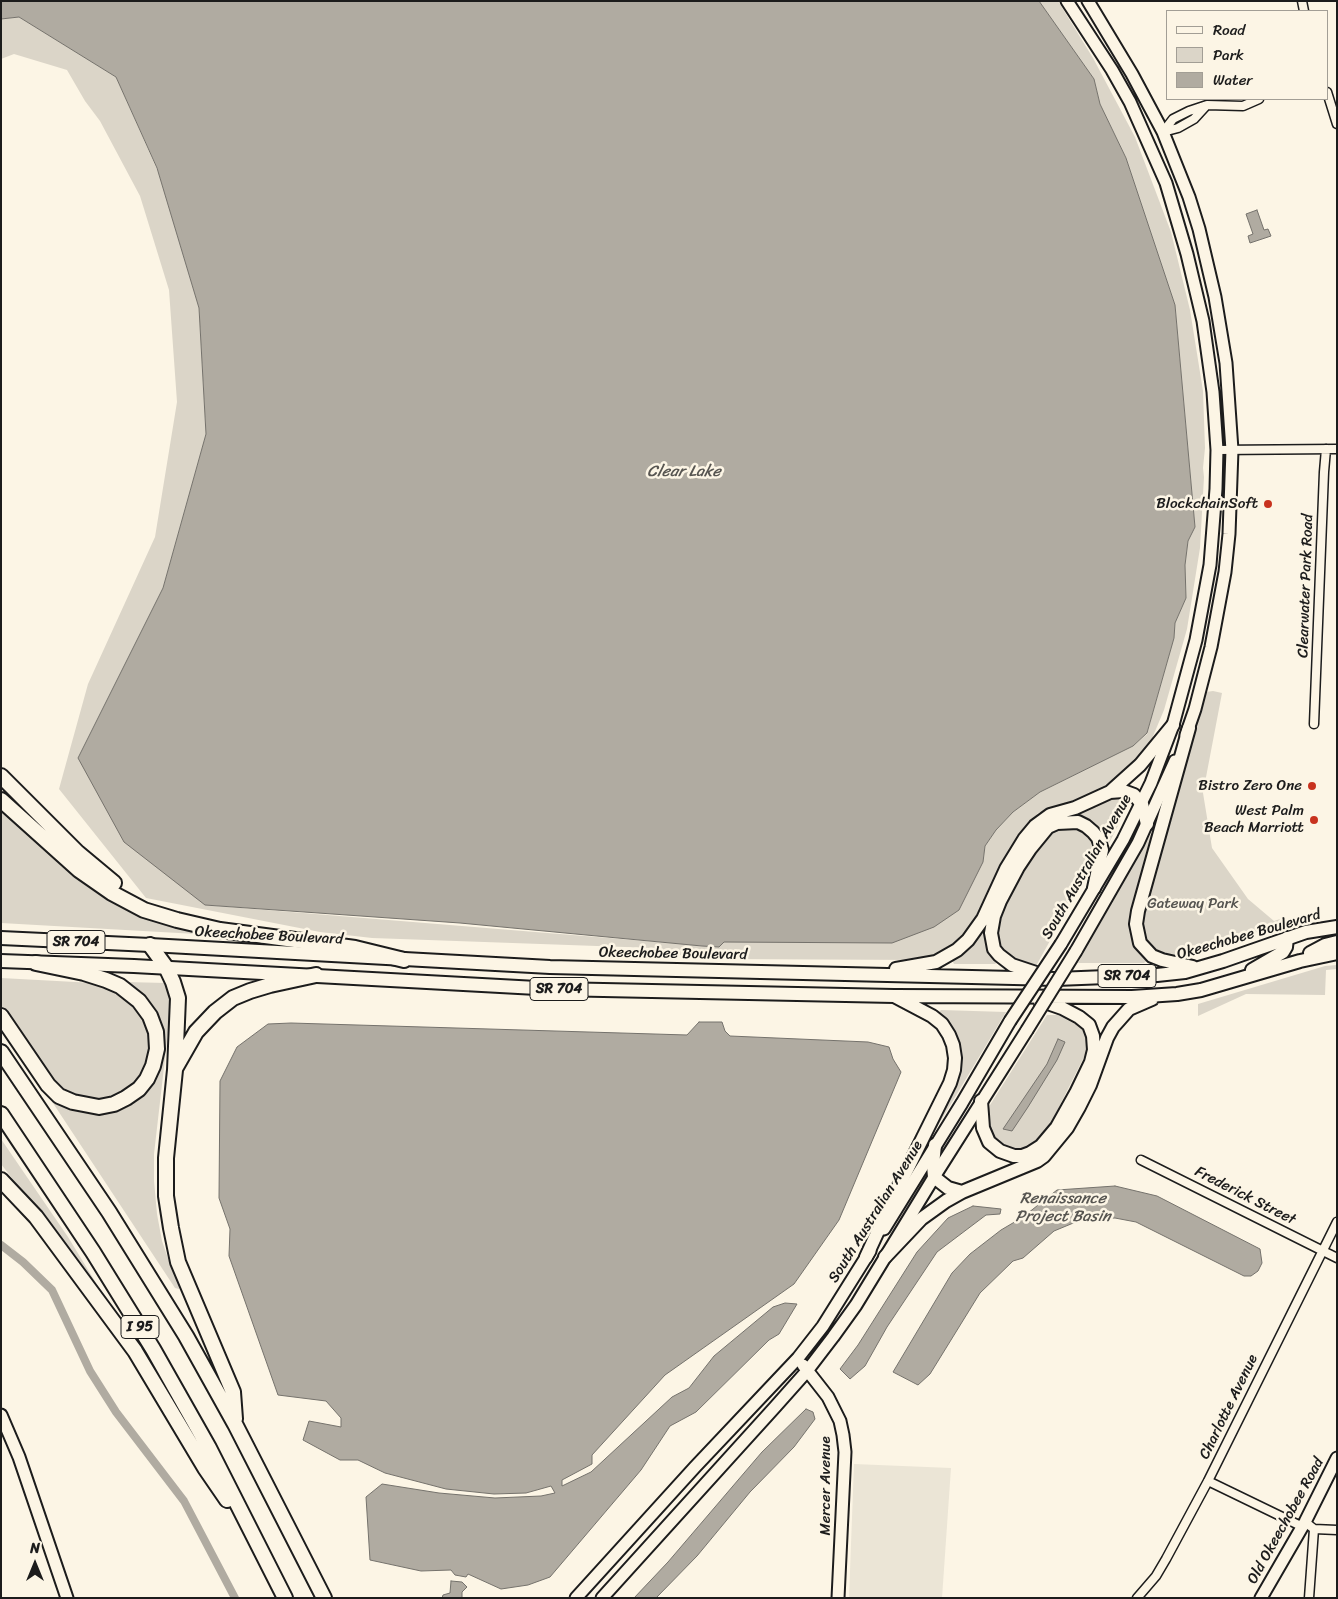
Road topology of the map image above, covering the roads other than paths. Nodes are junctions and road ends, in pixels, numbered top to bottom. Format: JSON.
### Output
{"nodes":[{"id":1,"x":1067,"y":1,"type":"edge"},
{"id":2,"x":1088,"y":1,"type":"edge"},
{"id":3,"x":1328,"y":95,"type":"edge"},
{"id":4,"x":1257,"y":100,"type":"edge"},
{"id":5,"x":1337,"y":124,"type":"edge"},
{"id":6,"x":1163,"y":132,"type":"junction"},
{"id":7,"x":1146,"y":137,"type":"junction"},
{"id":8,"x":1326,"y":449,"type":"junction"},
{"id":9,"x":1337,"y":449,"type":"edge"},
{"id":10,"x":1217,"y":450,"type":"junction"},
{"id":11,"x":1232,"y":450,"type":"junction"},
{"id":12,"x":1314,"y":724,"type":"dead end"},
{"id":13,"x":1173,"y":725,"type":"junction"},
{"id":14,"x":1189,"y":728,"type":"junction"},
{"id":15,"x":1,"y":776,"type":"edge"},
{"id":16,"x":1110,"y":792,"type":"junction"},
{"id":17,"x":1,"y":800,"type":"edge"},
{"id":18,"x":1142,"y":804,"type":"junction"},
{"id":19,"x":1147,"y":824,"type":"junction"},
{"id":20,"x":1094,"y":888,"type":"junction"},
{"id":21,"x":177,"y":920,"type":"junction"},
{"id":22,"x":1337,"y":927,"type":"edge"},
{"id":23,"x":1,"y":938,"type":"edge"},
{"id":24,"x":1287,"y":938,"type":"junction"},
{"id":25,"x":1337,"y":942,"type":"edge"},
{"id":26,"x":150,"y":945,"type":"junction"},
{"id":27,"x":1337,"y":953,"type":"edge"},
{"id":28,"x":404,"y":960,"type":"junction"},
{"id":29,"x":1,"y":961,"type":"edge"},
{"id":30,"x":36,"y":963,"type":"junction"},
{"id":31,"x":1292,"y":963,"type":"junction"},
{"id":32,"x":166,"y":968,"type":"junction"},
{"id":33,"x":1198,"y":968,"type":"junction"},
{"id":34,"x":851,"y":974,"type":"junction"},
{"id":35,"x":316,"y":975,"type":"junction"},
{"id":36,"x":1056,"y":979,"type":"junction"},
{"id":37,"x":1240,"y":979,"type":"junction"},
{"id":38,"x":1162,"y":995,"type":"junction"},
{"id":39,"x":894,"y":996,"type":"junction"},
{"id":40,"x":1030,"y":997,"type":"junction"},
{"id":41,"x":1,"y":1016,"type":"edge"},
{"id":42,"x":1,"y":1052,"type":"edge"},
{"id":43,"x":175,"y":1070,"type":"junction"},
{"id":44,"x":981,"y":1101,"type":"junction"},
{"id":45,"x":1,"y":1114,"type":"edge"},
{"id":46,"x":935,"y":1145,"type":"junction"},
{"id":47,"x":1141,"y":1160,"type":"dead end"},
{"id":48,"x":1,"y":1168,"type":"edge"},
{"id":49,"x":934,"y":1177,"type":"junction"},
{"id":50,"x":1,"y":1180,"type":"edge"},
{"id":51,"x":962,"y":1192,"type":"junction"},
{"id":52,"x":36,"y":1217,"type":"junction"},
{"id":53,"x":1337,"y":1222,"type":"edge"},
{"id":54,"x":1322,"y":1250,"type":"junction"},
{"id":55,"x":885,"y":1257,"type":"junction"},
{"id":56,"x":866,"y":1258,"type":"junction"},
{"id":57,"x":1337,"y":1258,"type":"edge"},
{"id":58,"x":798,"y":1358,"type":"junction"},
{"id":59,"x":807,"y":1371,"type":"junction"},
{"id":60,"x":1,"y":1415,"type":"edge"},
{"id":61,"x":235,"y":1424,"type":"junction"},
{"id":62,"x":1337,"y":1458,"type":"edge"},
{"id":63,"x":1208,"y":1481,"type":"junction"},
{"id":64,"x":1308,"y":1526,"type":"junction"},
{"id":65,"x":1337,"y":1530,"type":"edge"},
{"id":66,"x":261,"y":1550,"type":"junction"},
{"id":67,"x":67,"y":1598,"type":"edge"},
{"id":68,"x":286,"y":1598,"type":"edge"},
{"id":69,"x":324,"y":1598,"type":"edge"},
{"id":70,"x":576,"y":1598,"type":"edge"},
{"id":71,"x":602,"y":1598,"type":"edge"},
{"id":72,"x":838,"y":1598,"type":"edge"},
{"id":73,"x":1137,"y":1598,"type":"edge"},
{"id":74,"x":1261,"y":1598,"type":"edge"},
{"id":75,"x":1309,"y":1598,"type":"edge"}],
"edges":[{"from":1,"to":7,"type":"main road","name":"South Australian Avenue"},
{"from":2,"to":6,"type":"main road","name":"South Australian Avenue"},
{"from":3,"to":5,"type":"street"},
{"from":4,"to":6,"type":"street"},
{"from":6,"to":7,"type":"main road"},
{"from":6,"to":11,"type":"main road","name":"South Australian Avenue"},
{"from":7,"to":10,"type":"main road","name":"South Australian Avenue"},
{"from":8,"to":9,"type":"street"},
{"from":8,"to":11,"type":"street"},
{"from":8,"to":12,"type":"street","name":"Clearwater Park Road"},
{"from":10,"to":11,"type":"street"},
{"from":10,"to":13,"type":"main road","name":"South Australian Avenue"},
{"from":11,"to":14,"type":"main road","name":"South Australian Avenue"},
{"from":13,"to":16,"type":"main road"},
{"from":13,"to":18,"type":"main road","name":"South Australian Avenue"},
{"from":14,"to":19,"type":"main road","name":"South Australian Avenue"},
{"from":14,"to":33,"type":"main road"},
{"from":15,"to":21,"type":"highway"},
{"from":16,"to":18,"type":"main road"},
{"from":16,"to":34,"type":"main road"},
{"from":17,"to":21,"type":"highway"},
{"from":18,"to":19,"type":"main road"},
{"from":18,"to":20,"type":"main road","name":"South Australian Avenue"},
{"from":19,"to":44,"type":"main road","name":"South Australian Avenue","bridge":true},
{"from":20,"to":36,"type":"main road"},
{"from":20,"to":46,"type":"main road","name":"South Australian Avenue","bridge":true},
{"from":21,"to":28,"type":"highway"},
{"from":22,"to":24,"type":"main road","name":"Okeechobee Boulevard","number":"SR 704"},
{"from":23,"to":26,"type":"main road","name":"Okeechobee Boulevard","number":"SR 704"},
{"from":24,"to":33,"type":"main road","name":"Okeechobee Boulevard","number":"SR 704"},
{"from":24,"to":37,"type":"main road"},
{"from":25,"to":31,"type":"main road"},
{"from":26,"to":28,"type":"main road","name":"Okeechobee Boulevard","number":"SR 704"},
{"from":26,"to":32,"type":"highway"},
{"from":27,"to":31,"type":"main road","number":"SR 704"},
{"from":28,"to":34,"type":"main road","name":"Okeechobee Boulevard","number":"SR 704"},
{"from":29,"to":30,"type":"main road","number":"SR 704"},
{"from":30,"to":32,"type":"main road","number":"SR 704"},
{"from":30,"to":41,"type":"highway"},
{"from":31,"to":37,"type":"main road","number":"SR 704"},
{"from":32,"to":35,"type":"main road","number":"SR 704"},
{"from":32,"to":43,"type":"highway"},
{"from":33,"to":36,"type":"main road","name":"Okeechobee Boulevard","number":"SR 704"},
{"from":34,"to":36,"type":"main road","name":"Okeechobee Boulevard","number":"SR 704"},
{"from":35,"to":39,"type":"main road","number":"SR 704"},
{"from":35,"to":43,"type":"highway"},
{"from":37,"to":38,"type":"main road","number":"SR 704"},
{"from":38,"to":40,"type":"main road","number":"SR 704"},
{"from":38,"to":51,"type":"main road"},
{"from":39,"to":40,"type":"main road","number":"SR 704"},
{"from":39,"to":56,"type":"main road"},
{"from":40,"to":44,"type":"main road"},
{"from":42,"to":61,"type":"highway","number":"I 95"},
{"from":43,"to":61,"type":"highway"},
{"from":44,"to":49,"type":"main road","name":"South Australian Avenue"},
{"from":45,"to":66,"type":"highway","number":"I 95"},
{"from":46,"to":49,"type":"main road"},
{"from":46,"to":56,"type":"main road","name":"South Australian Avenue"},
{"from":47,"to":54,"type":"street","name":"Frederick Street"},
{"from":48,"to":52,"type":"highway"},
{"from":49,"to":51,"type":"main road"},
{"from":49,"to":55,"type":"main road","name":"South Australian Avenue"},
{"from":50,"to":52,"type":"highway"},
{"from":51,"to":55,"type":"main road"},
{"from":52,"to":66,"type":"highway"},
{"from":53,"to":54,"type":"street","name":"Charlotte Avenue"},
{"from":54,"to":57,"type":"street","name":"Frederick Street"},
{"from":54,"to":63,"type":"street","name":"Charlotte Avenue"},
{"from":55,"to":59,"type":"main road","name":"South Australian Avenue"},
{"from":56,"to":58,"type":"main road","name":"South Australian Avenue"},
{"from":58,"to":59,"type":"main road","name":"Mercer Avenue"},
{"from":58,"to":70,"type":"main road","name":"South Australian Avenue"},
{"from":59,"to":71,"type":"main road","name":"South Australian Avenue"},
{"from":59,"to":72,"type":"main road","name":"Mercer Avenue"},
{"from":60,"to":67,"type":"main road"},
{"from":61,"to":69,"type":"highway","number":"I 95"},
{"from":62,"to":64,"type":"main road","name":"Old Okeechobee Road"},
{"from":63,"to":64,"type":"street"},
{"from":63,"to":73,"type":"street","name":"Charlotte Avenue"},
{"from":64,"to":65,"type":"street"},
{"from":64,"to":74,"type":"main road","name":"Old Okeechobee Road"},
{"from":64,"to":75,"type":"street"},
{"from":66,"to":68,"type":"highway","number":"I 95"}]}
